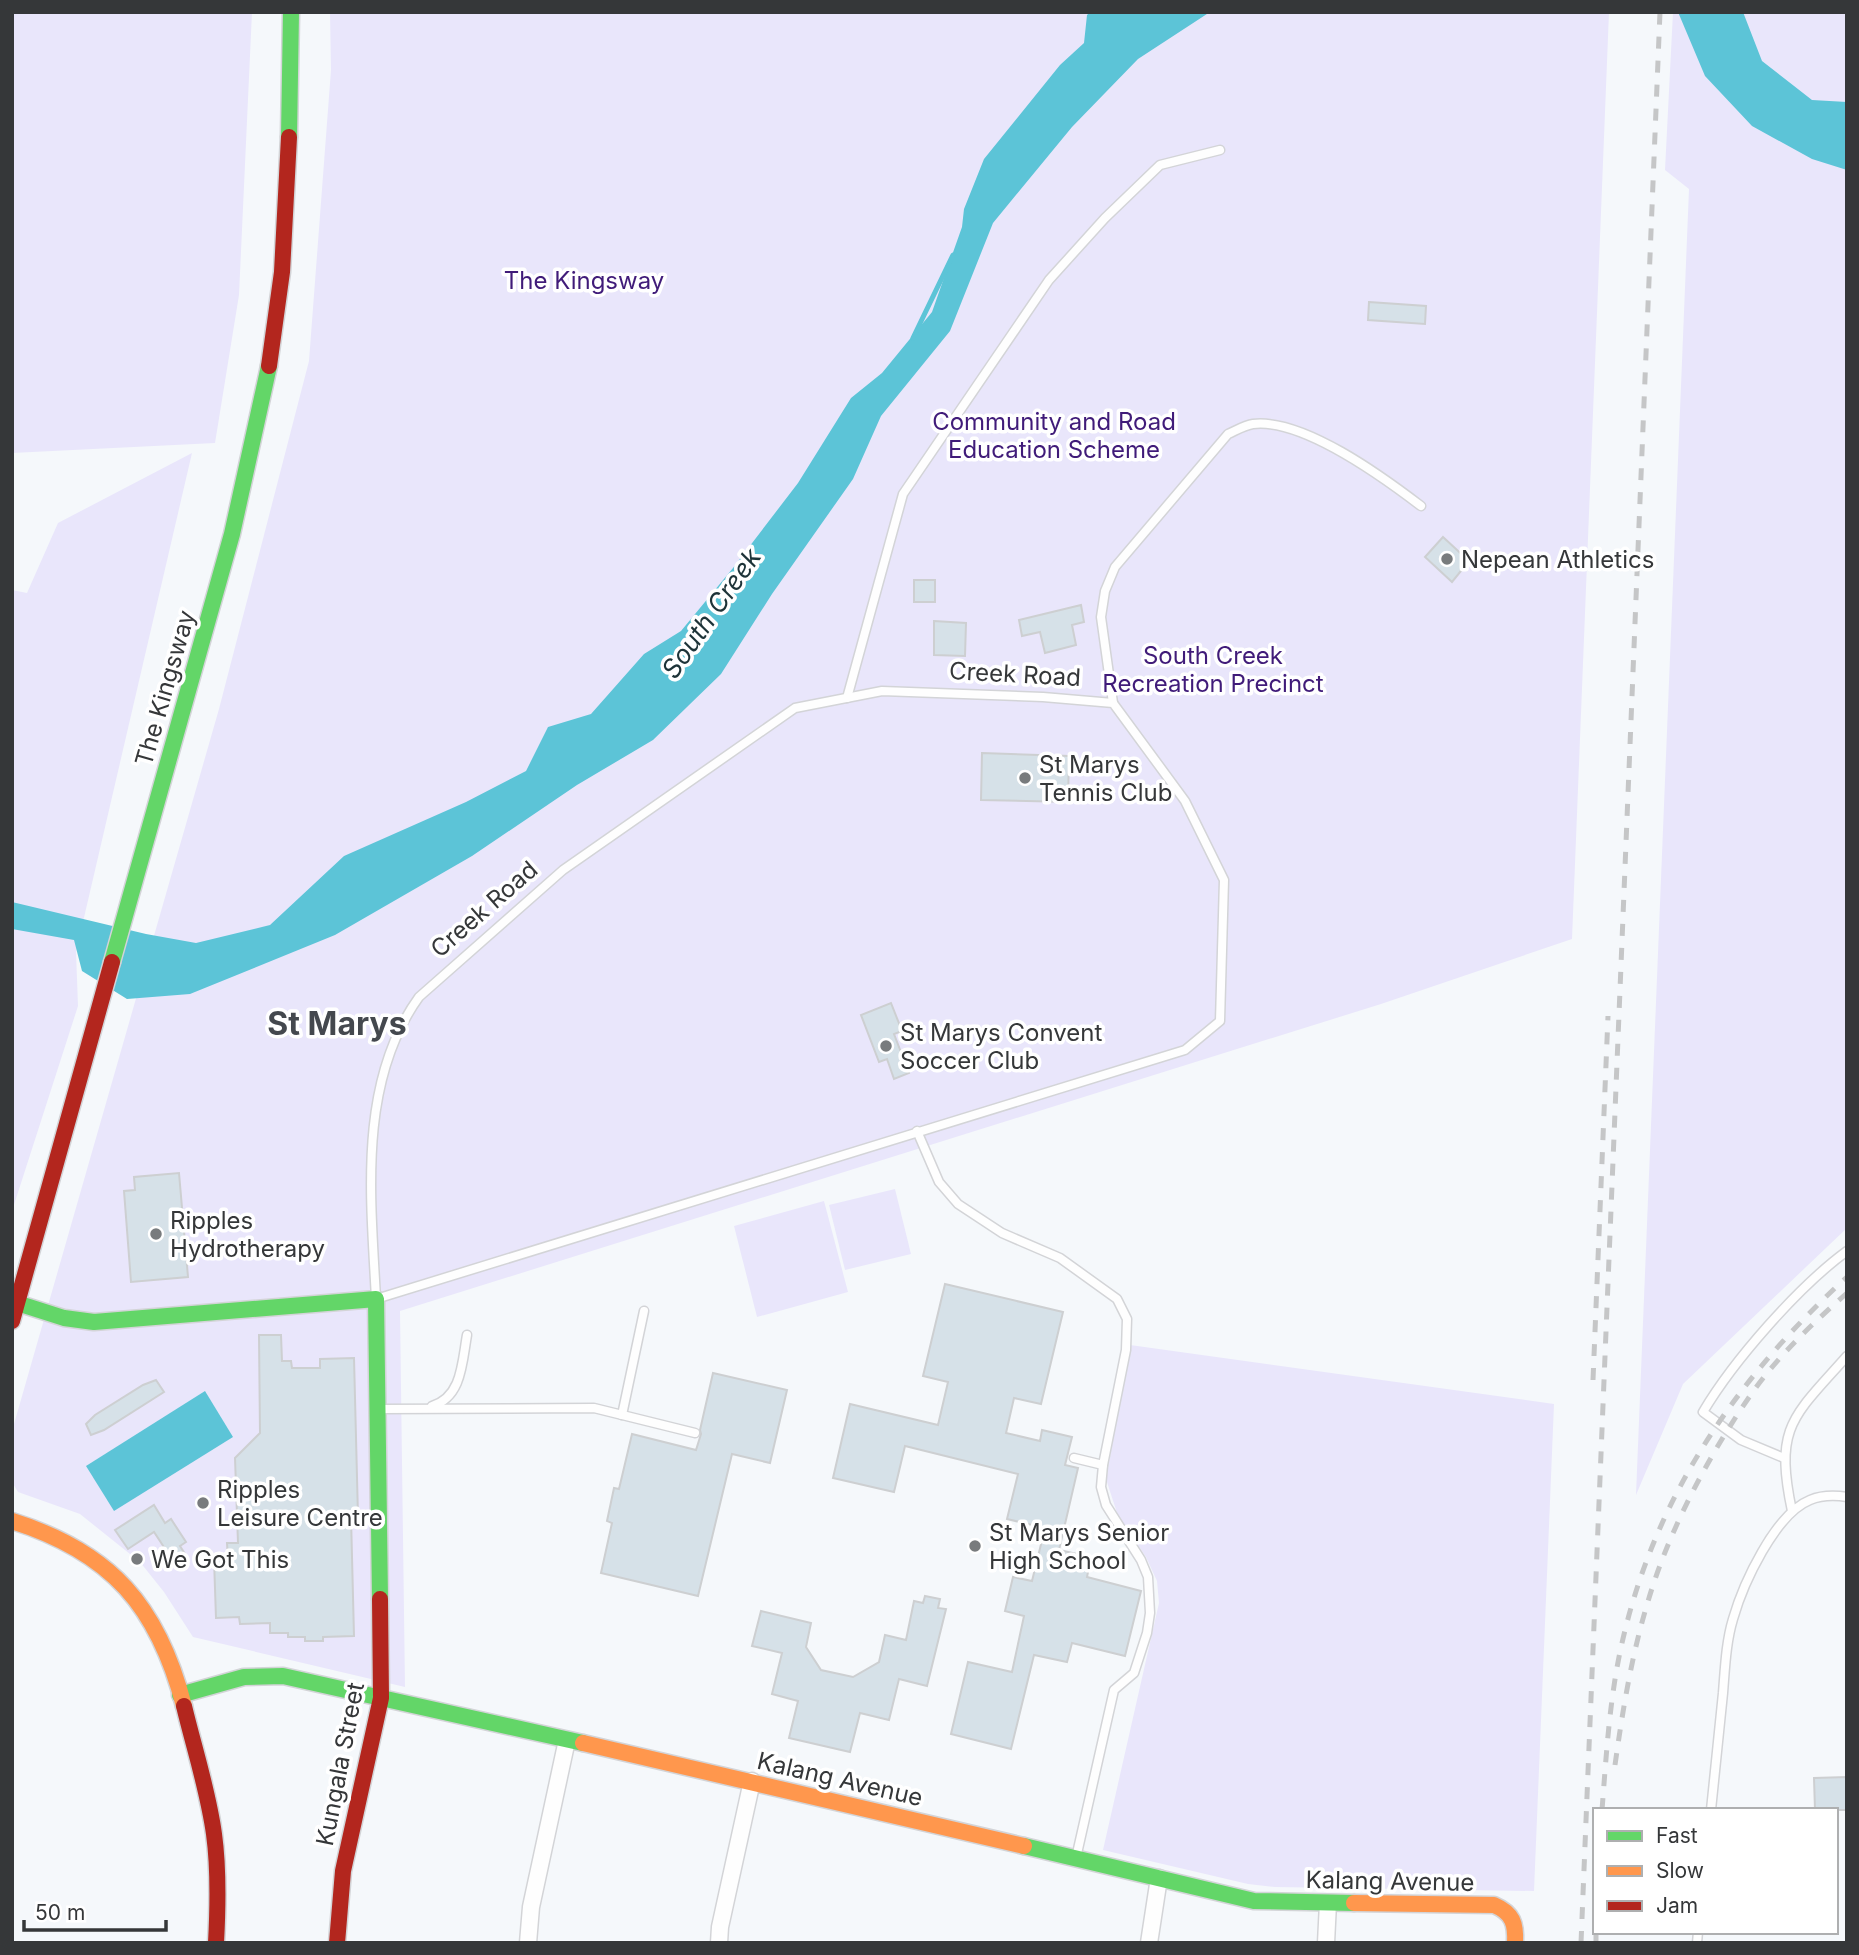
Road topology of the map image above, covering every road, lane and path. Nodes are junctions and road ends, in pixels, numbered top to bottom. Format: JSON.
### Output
{"nodes":[{"id":1,"x":292,"y":12,"type":"edge"},
{"id":2,"x":1220,"y":150,"type":"dead end"},
{"id":3,"x":1421,"y":506,"type":"dead end"},
{"id":4,"x":846,"y":698,"type":"junction"},
{"id":5,"x":1113,"y":703,"type":"junction"},
{"id":6,"x":917,"y":1131,"type":"junction"},
{"id":7,"x":1847,"y":1251,"type":"edge"},
{"id":8,"x":376,"y":1299,"type":"junction"},
{"id":9,"x":17,"y":1303,"type":"junction"},
{"id":10,"x":644,"y":1311,"type":"dead end"},
{"id":11,"x":12,"y":1321,"type":"edge"},
{"id":12,"x":467,"y":1335,"type":"dead end"},
{"id":13,"x":1847,"y":1356,"type":"edge"},
{"id":14,"x":377,"y":1409,"type":"junction"},
{"id":15,"x":422,"y":1409,"type":"junction"},
{"id":16,"x":622,"y":1415,"type":"junction"},
{"id":17,"x":695,"y":1433,"type":"dead end"},
{"id":18,"x":1074,"y":1458,"type":"dead end"},
{"id":19,"x":1784,"y":1458,"type":"junction"},
{"id":20,"x":1103,"y":1465,"type":"junction"},
{"id":21,"x":1847,"y":1497,"type":"edge"},
{"id":22,"x":1792,"y":1511,"type":"junction"},
{"id":23,"x":12,"y":1521,"type":"edge"},
{"id":24,"x":180,"y":1695,"type":"junction"},
{"id":25,"x":381,"y":1698,"type":"junction"},
{"id":26,"x":567,"y":1740,"type":"junction"},
{"id":27,"x":752,"y":1781,"type":"junction"},
{"id":28,"x":1711,"y":1808,"type":"edge"},
{"id":29,"x":1076,"y":1858,"type":"junction"},
{"id":30,"x":1159,"y":1878,"type":"junction"},
{"id":31,"x":1328,"y":1903,"type":"junction"},
{"id":32,"x":216,"y":1943,"type":"edge"},
{"id":33,"x":337,"y":1943,"type":"edge"},
{"id":34,"x":528,"y":1943,"type":"edge"},
{"id":35,"x":719,"y":1943,"type":"edge"},
{"id":36,"x":1149,"y":1943,"type":"edge"},
{"id":37,"x":1326,"y":1943,"type":"edge"},
{"id":38,"x":1515,"y":1943,"type":"edge"}],
"edges":[{"from":1,"to":9,"type":"street","name":"The Kingsway"},
{"from":2,"to":4,"type":"lane"},
{"from":3,"to":5,"type":"lane"},
{"from":4,"to":5,"type":"lane","name":"Creek Road"},
{"from":4,"to":8,"type":"lane","name":"Creek Road"},
{"from":5,"to":6,"type":"lane","name":"Creek Road"},
{"from":6,"to":8,"type":"lane","name":"Creek Road"},
{"from":6,"to":20,"type":"lane"},
{"from":7,"to":19,"type":"lane"},
{"from":8,"to":9,"type":"street","name":"Creek Road"},
{"from":8,"to":14,"type":"street","name":"Kungala Street"},
{"from":9,"to":11,"type":"street","name":"The Kingsway"},
{"from":10,"to":16,"type":"lane"},
{"from":12,"to":15,"type":"lane"},
{"from":13,"to":19,"type":"lane"},
{"from":14,"to":15,"type":"lane"},
{"from":14,"to":25,"type":"street","name":"Kungala Street"},
{"from":15,"to":16,"type":"lane"},
{"from":16,"to":17,"type":"lane"},
{"from":18,"to":20,"type":"lane"},
{"from":19,"to":22,"type":"lane"},
{"from":20,"to":29,"type":"lane"},
{"from":21,"to":22,"type":"lane"},
{"from":22,"to":28,"type":"lane"},
{"from":23,"to":24,"type":"street"},
{"from":24,"to":25,"type":"street","name":"Kalang Avenue"},
{"from":24,"to":32,"type":"street"},
{"from":25,"to":26,"type":"street","name":"Kalang Avenue"},
{"from":25,"to":33,"type":"street","name":"Kungala Street"},
{"from":26,"to":27,"type":"street","name":"Kalang Avenue"},
{"from":26,"to":34,"type":"street"},
{"from":27,"to":29,"type":"street","name":"Kalang Avenue"},
{"from":27,"to":35,"type":"street"},
{"from":29,"to":30,"type":"street","name":"Kalang Avenue"},
{"from":30,"to":31,"type":"street","name":"Kalang Avenue"},
{"from":30,"to":36,"type":"street"},
{"from":31,"to":37,"type":"street"},
{"from":31,"to":38,"type":"street","name":"Kalang Avenue"}]}
